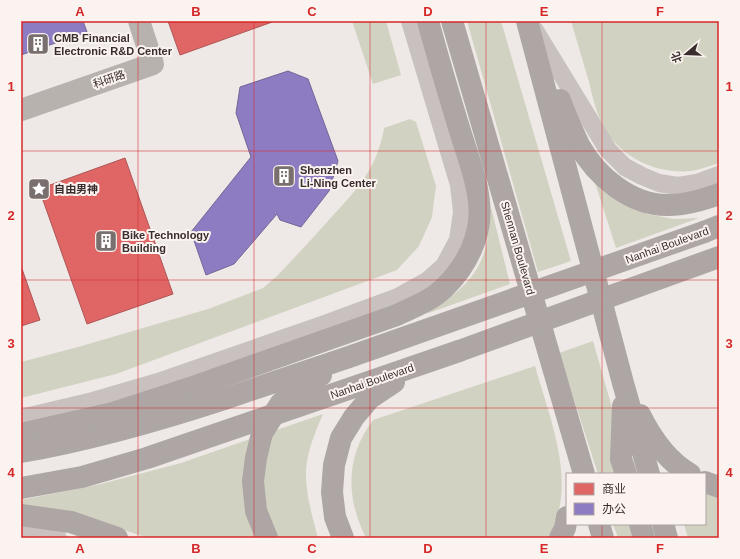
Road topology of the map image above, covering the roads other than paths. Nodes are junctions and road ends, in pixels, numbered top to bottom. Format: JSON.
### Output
{"nodes":[{"id":1,"x":139,"y":21,"type":"edge"},
{"id":2,"x":410,"y":21,"type":"edge"},
{"id":3,"x":428,"y":21,"type":"edge"},
{"id":4,"x":452,"y":21,"type":"edge"},
{"id":5,"x":528,"y":21,"type":"edge"},
{"id":6,"x":21,"y":110,"type":"edge"},
{"id":7,"x":719,"y":175,"type":"edge"},
{"id":8,"x":719,"y":194,"type":"edge"},
{"id":9,"x":714,"y":230,"type":"edge"},
{"id":10,"x":719,"y":257,"type":"edge"},
{"id":11,"x":719,"y":262,"type":"edge"},
{"id":12,"x":689,"y":268,"type":"junction"},
{"id":13,"x":460,"y":351,"type":"junction"},
{"id":14,"x":349,"y":357,"type":"junction"},
{"id":15,"x":623,"y":383,"type":"junction"},
{"id":16,"x":21,"y":418,"type":"edge"},
{"id":17,"x":569,"y":424,"type":"junction"},
{"id":18,"x":21,"y":434,"type":"edge"},
{"id":19,"x":21,"y":452,"type":"edge"},
{"id":20,"x":572,"y":473,"type":"edge"},
{"id":21,"x":584,"y":473,"type":"edge"},
{"id":22,"x":626,"y":473,"type":"edge"},
{"id":23,"x":649,"y":473,"type":"edge"},
{"id":24,"x":688,"y":473,"type":"edge"},
{"id":25,"x":706,"y":482,"type":"edge"},
{"id":26,"x":719,"y":487,"type":"edge"},
{"id":27,"x":21,"y":488,"type":"edge"},
{"id":28,"x":21,"y":515,"type":"edge"},
{"id":29,"x":566,"y":522,"type":"edge"},
{"id":30,"x":599,"y":525,"type":"edge"},
{"id":31,"x":640,"y":525,"type":"edge"},
{"id":32,"x":663,"y":525,"type":"edge"},
{"id":33,"x":21,"y":529,"type":"edge"},
{"id":34,"x":64,"y":530,"type":"edge"},
{"id":35,"x":118,"y":538,"type":"edge"},
{"id":36,"x":267,"y":538,"type":"edge"},
{"id":37,"x":343,"y":538,"type":"edge"},
{"id":38,"x":560,"y":538,"type":"edge"},
{"id":39,"x":603,"y":538,"type":"edge"},
{"id":40,"x":644,"y":538,"type":"edge"},
{"id":41,"x":667,"y":538,"type":"edge"}],
"edges":[{"from":1,"to":6,"type":"street","name":"科研路"},
{"from":2,"to":16,"type":"street"},
{"from":3,"to":18,"type":"main road"},
{"from":4,"to":17,"type":"main road","name":"Shennan Boulevard"},
{"from":5,"to":7,"type":"street"},
{"from":5,"to":8,"type":"main road"},
{"from":5,"to":15,"type":"main road"},
{"from":9,"to":14,"type":"main road","name":"Nanhai Boulevard","bridge":true},
{"from":10,"to":12,"type":"main road","name":"Nanhai Boulevard","bridge":true},
{"from":11,"to":12,"type":"main road","bridge":true},
{"from":12,"to":13,"type":"main road","name":"Nanhai Boulevard","bridge":true},
{"from":13,"to":27,"type":"main road","name":"Nanhai Boulevard","bridge":true},
{"from":13,"to":37,"type":"main road"},
{"from":14,"to":19,"type":"main road","name":"Nanhai Boulevard","bridge":true},
{"from":14,"to":36,"type":"main road","bridge":true},
{"from":15,"to":22,"type":"main road"},
{"from":15,"to":23,"type":"main road"},
{"from":15,"to":24,"type":"main road"},
{"from":17,"to":20,"type":"main road"},
{"from":17,"to":21,"type":"main road","name":"Shennan Boulevard"},
{"from":25,"to":26,"type":"main road"},
{"from":28,"to":34,"type":"main road"},
{"from":29,"to":38,"type":"main road"},
{"from":30,"to":39,"type":"main road"},
{"from":31,"to":40,"type":"main road"},
{"from":32,"to":41,"type":"main road"},
{"from":33,"to":34,"type":"street"},
{"from":34,"to":35,"type":"main road"}]}
